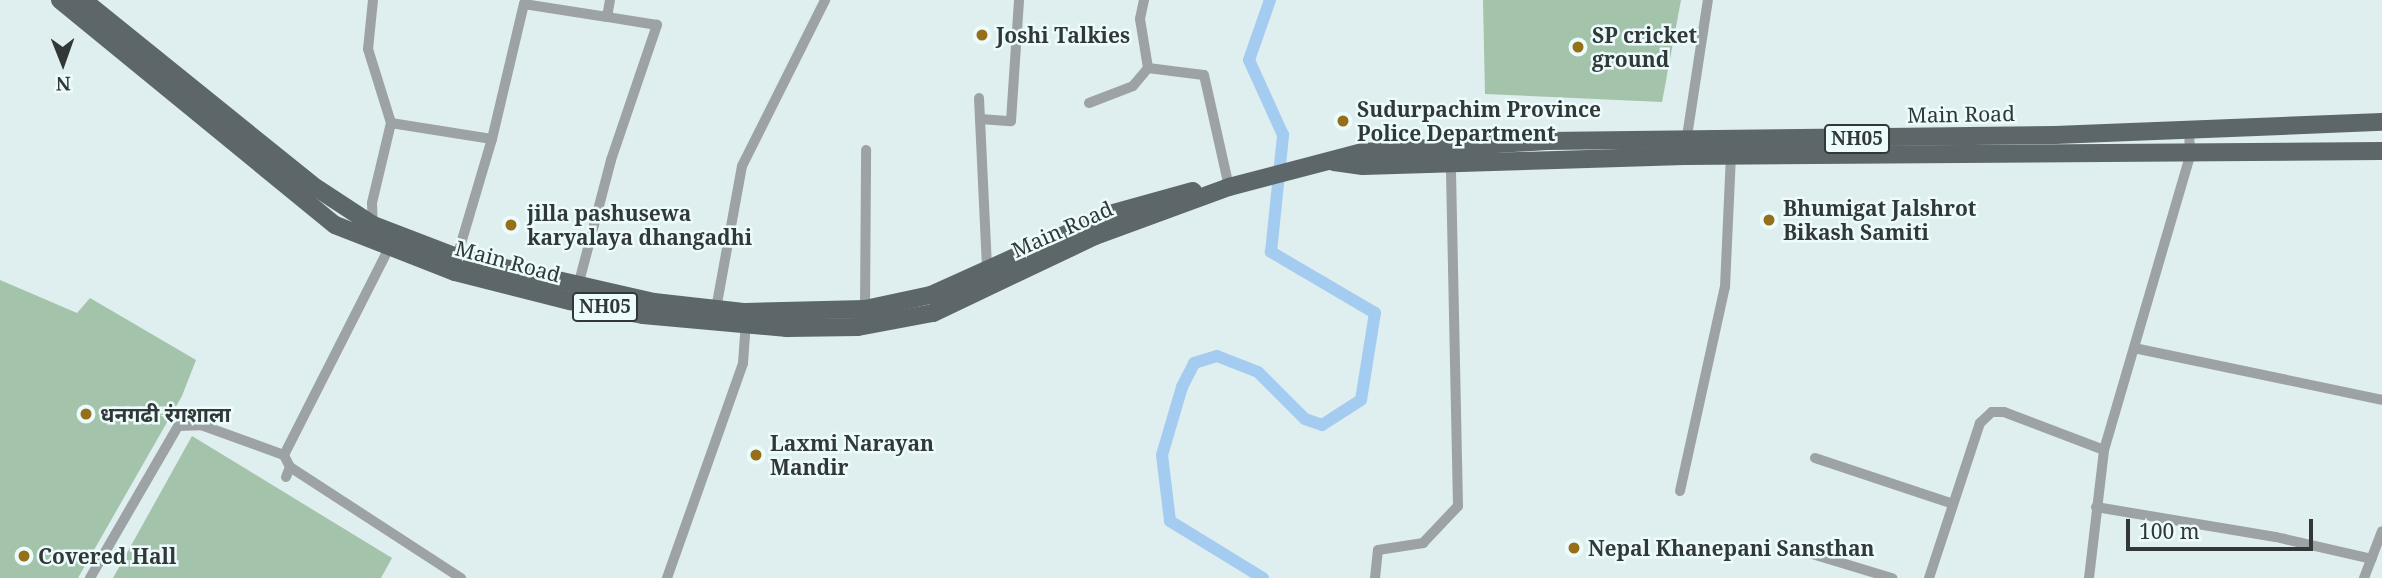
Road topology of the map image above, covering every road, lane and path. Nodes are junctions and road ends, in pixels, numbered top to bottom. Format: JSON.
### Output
{"nodes":[{"id":1,"x":60,"y":0,"type":"edge"},
{"id":2,"x":83,"y":0,"type":"edge"},
{"id":3,"x":373,"y":0,"type":"edge"},
{"id":4,"x":519,"y":0,"type":"edge"},
{"id":5,"x":610,"y":0,"type":"edge"},
{"id":6,"x":825,"y":0,"type":"edge"},
{"id":7,"x":1019,"y":0,"type":"edge"},
{"id":8,"x":1144,"y":0,"type":"edge"},
{"id":9,"x":1708,"y":0,"type":"edge"},
{"id":10,"x":607,"y":17,"type":"junction"},
{"id":11,"x":519,"y":20,"type":"junction"},
{"id":12,"x":1148,"y":68,"type":"junction"},
{"id":13,"x":979,"y":98,"type":"dead end"},
{"id":14,"x":1089,"y":103,"type":"dead end"},
{"id":15,"x":980,"y":120,"type":"junction"},
{"id":16,"x":2382,"y":122,"type":"edge"},
{"id":17,"x":391,"y":123,"type":"junction"},
{"id":18,"x":2189,"y":131,"type":"junction"},
{"id":19,"x":492,"y":139,"type":"junction"},
{"id":20,"x":1966,"y":146,"type":"junction"},
{"id":21,"x":1686,"y":148,"type":"junction"},
{"id":22,"x":866,"y":150,"type":"dead end"},
{"id":23,"x":2382,"y":151,"type":"edge"},
{"id":24,"x":2190,"y":156,"type":"junction"},
{"id":25,"x":1731,"y":157,"type":"junction"},
{"id":26,"x":1334,"y":162,"type":"junction"},
{"id":27,"x":1451,"y":163,"type":"junction"},
{"id":28,"x":1226,"y":188,"type":"junction"},
{"id":29,"x":306,"y":193,"type":"junction"},
{"id":30,"x":372,"y":233,"type":"junction"},
{"id":31,"x":392,"y":241,"type":"junction"},
{"id":32,"x":457,"y":257,"type":"junction"},
{"id":33,"x":986,"y":267,"type":"junction"},
{"id":34,"x":578,"y":286,"type":"junction"},
{"id":35,"x":716,"y":309,"type":"junction"},
{"id":36,"x":865,"y":309,"type":"junction"},
{"id":37,"x":746,"y":317,"type":"junction"},
{"id":38,"x":2134,"y":348,"type":"junction"},
{"id":39,"x":2382,"y":401,"type":"edge"},
{"id":40,"x":2105,"y":450,"type":"junction"},
{"id":41,"x":284,"y":455,"type":"junction"},
{"id":42,"x":1815,"y":458,"type":"dead end"},
{"id":43,"x":1680,"y":491,"type":"dead end"},
{"id":44,"x":1953,"y":504,"type":"junction"},
{"id":45,"x":2096,"y":507,"type":"junction"},
{"id":46,"x":2382,"y":531,"type":"edge"},
{"id":47,"x":1789,"y":547,"type":"dead end"},
{"id":48,"x":2372,"y":559,"type":"junction"},
{"id":49,"x":90,"y":578,"type":"edge"},
{"id":50,"x":461,"y":578,"type":"edge"},
{"id":51,"x":667,"y":578,"type":"edge"},
{"id":52,"x":1375,"y":578,"type":"edge"},
{"id":53,"x":1892,"y":578,"type":"edge"},
{"id":54,"x":1929,"y":578,"type":"edge"},
{"id":55,"x":2089,"y":578,"type":"edge"},
{"id":56,"x":2364,"y":578,"type":"edge"}],
"edges":[{"from":1,"to":29,"type":"main road","name":"Main Road","number":"NH05"},
{"from":2,"to":29,"type":"main road","name":"Main Road","number":"NH05"},
{"from":3,"to":17,"type":"street"},
{"from":4,"to":11,"type":"street"},
{"from":5,"to":10,"type":"street"},
{"from":6,"to":35,"type":"street"},
{"from":7,"to":15,"type":"street"},
{"from":8,"to":12,"type":"street"},
{"from":9,"to":21,"type":"street"},
{"from":10,"to":11,"type":"street"},
{"from":10,"to":34,"type":"street"},
{"from":11,"to":19,"type":"street"},
{"from":12,"to":14,"type":"street"},
{"from":12,"to":28,"type":"street"},
{"from":13,"to":15,"type":"street"},
{"from":15,"to":33,"type":"street"},
{"from":16,"to":18,"type":"main road","name":"Main Road","number":"NH05"},
{"from":17,"to":19,"type":"street"},
{"from":17,"to":30,"type":"street"},
{"from":18,"to":20,"type":"main road","name":"Main Road","number":"NH05"},
{"from":18,"to":24,"type":"street"},
{"from":19,"to":32,"type":"street"},
{"from":20,"to":21,"type":"main road","name":"Main Road","number":"NH05"},
{"from":20,"to":24,"type":"main road","name":"Main Road","number":"NH05"},
{"from":20,"to":25,"type":"main road","name":"Main Road","number":"NH05"},
{"from":21,"to":25,"type":"main road","name":"Main Road","number":"NH05"},
{"from":21,"to":26,"type":"main road","name":"Main Road","number":"NH05"},
{"from":21,"to":27,"type":"main road","name":"Main Road","number":"NH05"},
{"from":22,"to":36,"type":"street"},
{"from":23,"to":24,"type":"main road","name":"Main Road","number":"NH05"},
{"from":24,"to":38,"type":"street"},
{"from":25,"to":43,"type":"street"},
{"from":26,"to":27,"type":"main road","name":"Main Road","number":"NH05"},
{"from":26,"to":28,"type":"main road","name":"Main Road","number":"NH05"},
{"from":27,"to":52,"type":"street"},
{"from":28,"to":33,"type":"main road","name":"Main Road","number":"NH05"},
{"from":28,"to":37,"type":"main road","name":"Main Road","number":"NH05"},
{"from":29,"to":30,"type":"main road","name":"Main Road","number":"NH05"},
{"from":30,"to":31,"type":"main road","name":"Main Road","number":"NH05"},
{"from":31,"to":32,"type":"main road","name":"Main Road","number":"NH05"},
{"from":31,"to":37,"type":"main road","name":"Main Road","number":"NH05"},
{"from":31,"to":41,"type":"street"},
{"from":32,"to":34,"type":"main road","name":"Main Road","number":"NH05"},
{"from":33,"to":36,"type":"main road","name":"Main Road","number":"NH05"},
{"from":34,"to":35,"type":"main road","name":"Main Road","number":"NH05"},
{"from":35,"to":37,"type":"main road","name":"Main Road","number":"NH05"},
{"from":36,"to":37,"type":"main road","name":"Main Road","number":"NH05"},
{"from":37,"to":51,"type":"street"},
{"from":38,"to":39,"type":"street"},
{"from":38,"to":40,"type":"street"},
{"from":40,"to":44,"type":"street"},
{"from":40,"to":45,"type":"street"},
{"from":41,"to":49,"type":"street"},
{"from":41,"to":50,"type":"street"},
{"from":42,"to":44,"type":"street"},
{"from":44,"to":54,"type":"street"},
{"from":45,"to":48,"type":"street"},
{"from":45,"to":55,"type":"street"},
{"from":46,"to":48,"type":"street"},
{"from":47,"to":53,"type":"street"},
{"from":48,"to":56,"type":"street"}]}
